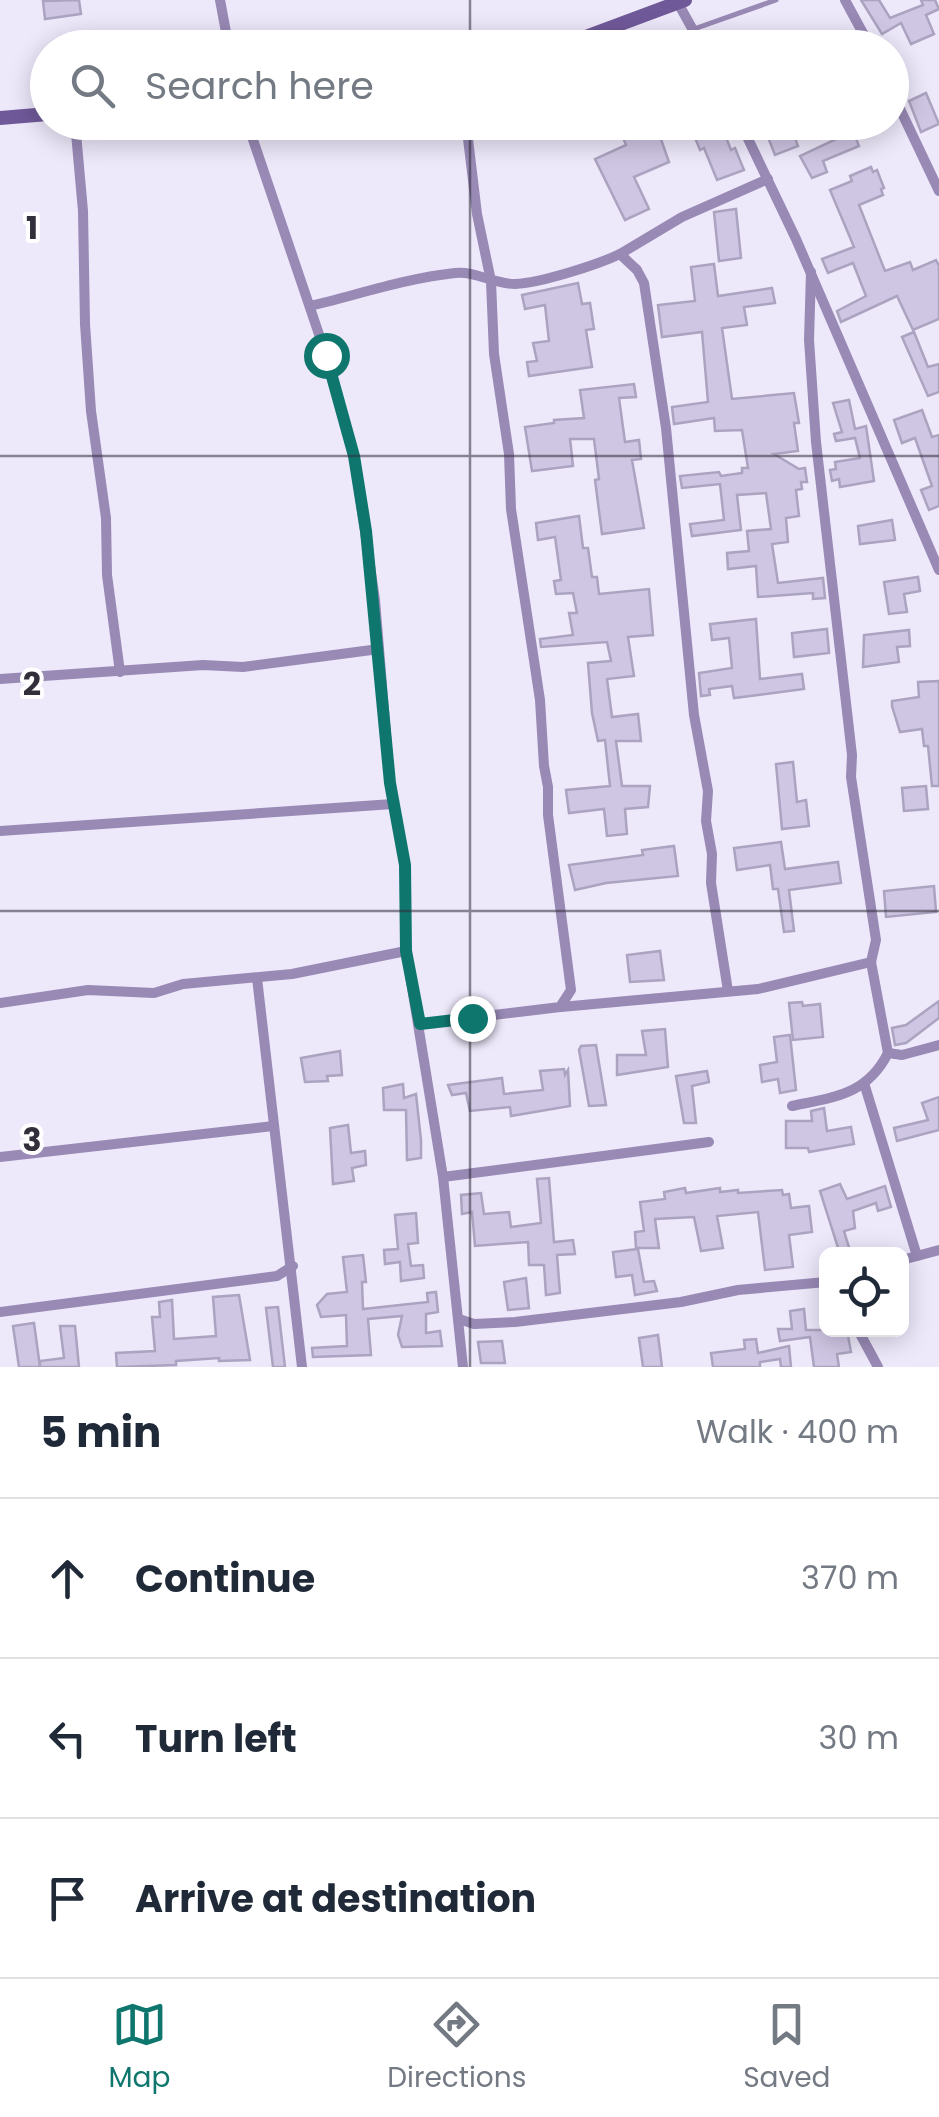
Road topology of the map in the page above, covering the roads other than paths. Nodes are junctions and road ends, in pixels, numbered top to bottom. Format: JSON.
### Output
{"nodes":[{"id":1,"x":220,"y":0,"type":"edge"},
{"id":2,"x":776,"y":0,"type":"edge"},
{"id":3,"x":845,"y":0,"type":"edge"},
{"id":4,"x":681,"y":2,"type":"edge"},
{"id":5,"x":694,"y":29,"type":"joint"},
{"id":6,"x":226,"y":30,"type":"edge"},
{"id":7,"x":605,"y":30,"type":"edge"},
{"id":8,"x":861,"y":30,"type":"edge"},
{"id":9,"x":30,"y":116,"type":"edge"},
{"id":10,"x":0,"y":118,"type":"edge"},
{"id":11,"x":909,"y":128,"type":"edge"},
{"id":12,"x":77,"y":140,"type":"edge"},
{"id":13,"x":254,"y":140,"type":"edge"},
{"id":14,"x":468,"y":140,"type":"edge"},
{"id":15,"x":749,"y":140,"type":"edge"},
{"id":16,"x":768,"y":178,"type":"junction"},
{"id":17,"x":939,"y":192,"type":"edge"},
{"id":18,"x":620,"y":254,"type":"junction"},
{"id":19,"x":811,"y":272,"type":"junction"},
{"id":20,"x":491,"y":281,"type":"junction"},
{"id":21,"x":310,"y":306,"type":"junction"},
{"id":22,"x":939,"y":570,"type":"edge"},
{"id":23,"x":379,"y":649,"type":"junction"},
{"id":24,"x":120,"y":672,"type":"junction"},
{"id":25,"x":0,"y":679,"type":"edge"},
{"id":26,"x":393,"y":804,"type":"junction"},
{"id":27,"x":0,"y":831,"type":"edge"},
{"id":28,"x":406,"y":951,"type":"junction"},
{"id":29,"x":871,"y":962,"type":"junction"},
{"id":30,"x":257,"y":978,"type":"junction"},
{"id":31,"x":728,"y":991,"type":"junction"},
{"id":32,"x":0,"y":1003,"type":"edge"},
{"id":33,"x":560,"y":1007,"type":"junction"},
{"id":34,"x":420,"y":1024,"type":"junction"},
{"id":35,"x":939,"y":1046,"type":"edge"},
{"id":36,"x":888,"y":1053,"type":"junction"},
{"id":37,"x":864,"y":1083,"type":"junction"},
{"id":38,"x":792,"y":1106,"type":"dead end"},
{"id":39,"x":273,"y":1126,"type":"junction"},
{"id":40,"x":709,"y":1142,"type":"dead end"},
{"id":41,"x":0,"y":1157,"type":"edge"},
{"id":42,"x":443,"y":1177,"type":"junction"},
{"id":43,"x":939,"y":1250,"type":"edge"},
{"id":44,"x":917,"y":1256,"type":"junction"},
{"id":45,"x":909,"y":1258,"type":"edge"},
{"id":46,"x":293,"y":1266,"type":"junction"},
{"id":47,"x":819,"y":1283,"type":"edge"},
{"id":48,"x":0,"y":1312,"type":"edge"},
{"id":49,"x":459,"y":1319,"type":"junction"},
{"id":50,"x":862,"y":1337,"type":"edge"},
{"id":51,"x":302,"y":1367,"type":"edge"},
{"id":52,"x":464,"y":1367,"type":"edge"},
{"id":53,"x":878,"y":1367,"type":"edge"}],
"edges":[{"from":1,"to":6,"type":"street"},
{"from":2,"to":5,"type":"lane"},
{"from":3,"to":8,"type":"street"},
{"from":4,"to":5,"type":"street"},
{"from":4,"to":7,"type":"street"},
{"from":9,"to":10,"type":"street"},
{"from":11,"to":17,"type":"street"},
{"from":12,"to":24,"type":"street"},
{"from":13,"to":21,"type":"street"},
{"from":14,"to":20,"type":"street"},
{"from":15,"to":16,"type":"street"},
{"from":16,"to":18,"type":"street"},
{"from":16,"to":19,"type":"street"},
{"from":18,"to":20,"type":"street"},
{"from":18,"to":31,"type":"street"},
{"from":19,"to":22,"type":"street"},
{"from":19,"to":29,"type":"street"},
{"from":20,"to":21,"type":"street"},
{"from":20,"to":33,"type":"street"},
{"from":21,"to":23,"type":"street"},
{"from":23,"to":24,"type":"street"},
{"from":23,"to":26,"type":"street"},
{"from":24,"to":25,"type":"street"},
{"from":26,"to":27,"type":"street"},
{"from":26,"to":28,"type":"street"},
{"from":28,"to":30,"type":"street"},
{"from":28,"to":34,"type":"street"},
{"from":29,"to":31,"type":"street"},
{"from":29,"to":36,"type":"street"},
{"from":30,"to":32,"type":"street"},
{"from":30,"to":39,"type":"street"},
{"from":31,"to":33,"type":"street"},
{"from":33,"to":34,"type":"street"},
{"from":34,"to":42,"type":"street"},
{"from":35,"to":36,"type":"street"},
{"from":36,"to":37,"type":"street"},
{"from":37,"to":38,"type":"street"},
{"from":37,"to":44,"type":"street"},
{"from":39,"to":41,"type":"street"},
{"from":39,"to":46,"type":"street"},
{"from":40,"to":42,"type":"street"},
{"from":42,"to":49,"type":"street"},
{"from":43,"to":44,"type":"street"},
{"from":44,"to":45,"type":"street"},
{"from":46,"to":48,"type":"street"},
{"from":46,"to":51,"type":"street"},
{"from":47,"to":49,"type":"street"},
{"from":49,"to":52,"type":"street"},
{"from":50,"to":53,"type":"street"}]}
